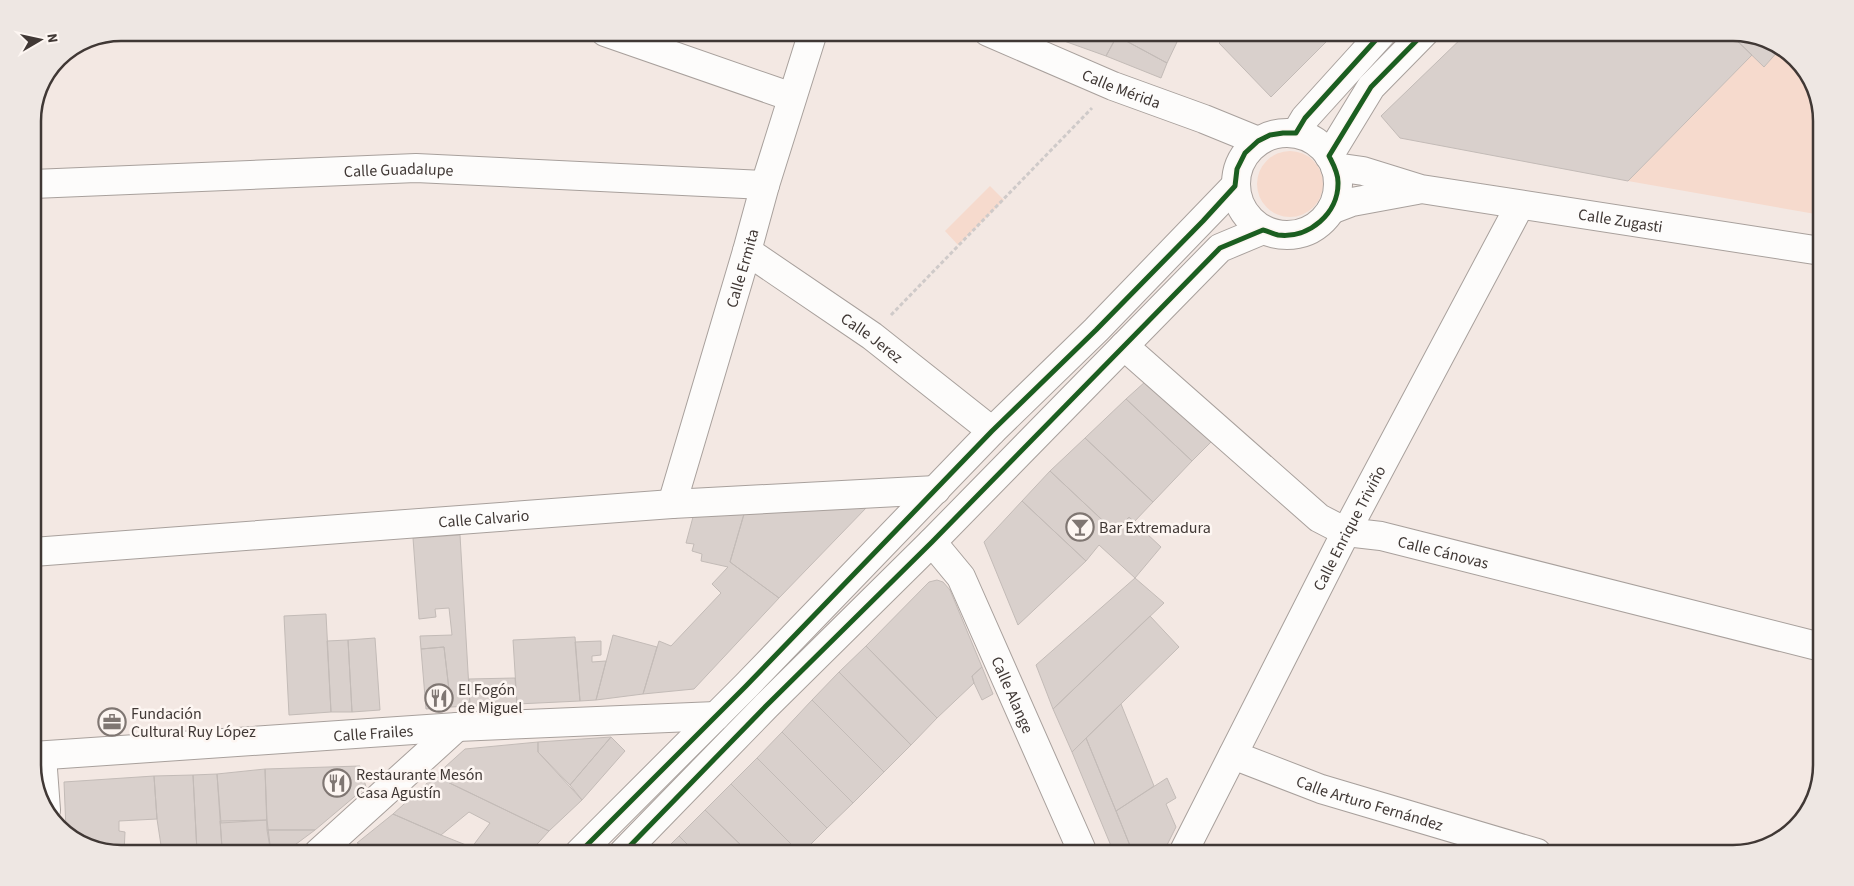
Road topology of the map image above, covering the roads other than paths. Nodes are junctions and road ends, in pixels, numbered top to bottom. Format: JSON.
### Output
{"nodes":[{"id":1,"x":631,"y":41,"type":"edge"},
{"id":2,"x":810,"y":41,"type":"edge"},
{"id":3,"x":1012,"y":41,"type":"edge"},
{"id":4,"x":1375,"y":41,"type":"edge"},
{"id":5,"x":1416,"y":41,"type":"edge"},
{"id":6,"x":792,"y":97,"type":"junction"},
{"id":7,"x":1296,"y":133,"type":"junction"},
{"id":8,"x":1258,"y":141,"type":"junction"},
{"id":9,"x":1332,"y":161,"type":"junction"},
{"id":10,"x":41,"y":184,"type":"edge"},
{"id":11,"x":765,"y":185,"type":"junction"},
{"id":12,"x":1235,"y":186,"type":"junction"},
{"id":13,"x":1421,"y":189,"type":"junction"},
{"id":14,"x":1520,"y":205,"type":"junction"},
{"id":15,"x":1331,"y":210,"type":"junction"},
{"id":16,"x":1263,"y":230,"type":"junction"},
{"id":17,"x":1813,"y":249,"type":"edge"},
{"id":18,"x":747,"y":251,"type":"junction"},
{"id":19,"x":1124,"y":346,"type":"junction"},
{"id":20,"x":992,"y":431,"type":"junction"},
{"id":21,"x":936,"y":490,"type":"junction"},
{"id":22,"x":672,"y":504,"type":"junction"},
{"id":23,"x":1346,"y":532,"type":"junction"},
{"id":24,"x":932,"y":542,"type":"junction"},
{"id":25,"x":41,"y":551,"type":"edge"},
{"id":26,"x":1813,"y":644,"type":"edge"},
{"id":27,"x":716,"y":716,"type":"junction"},
{"id":28,"x":457,"y":727,"type":"junction"},
{"id":29,"x":41,"y":756,"type":"edge"},
{"id":30,"x":1233,"y":756,"type":"junction"},
{"id":31,"x":328,"y":845,"type":"edge"},
{"id":32,"x":588,"y":845,"type":"edge"},
{"id":33,"x":632,"y":845,"type":"edge"},
{"id":34,"x":1079,"y":845,"type":"edge"},
{"id":35,"x":1188,"y":845,"type":"edge"},
{"id":36,"x":1507,"y":845,"type":"edge"}],
"edges":[{"from":1,"to":6,"type":"street"},
{"from":2,"to":6,"type":"street","name":"Calle Ermita"},
{"from":3,"to":8,"type":"street","name":"Calle Mérida"},
{"from":4,"to":7,"type":"street"},
{"from":5,"to":9,"type":"street"},
{"from":6,"to":11,"type":"street","name":"Calle Ermita"},
{"from":7,"to":8,"type":"street"},
{"from":7,"to":9,"type":"street"},
{"from":8,"to":12,"type":"street"},
{"from":9,"to":13,"type":"street","name":"Calle Zugasti"},
{"from":9,"to":15,"type":"street"},
{"from":10,"to":11,"type":"street","name":"Calle Guadalupe"},
{"from":11,"to":18,"type":"street","name":"Calle Ermita"},
{"from":12,"to":16,"type":"street"},
{"from":12,"to":20,"type":"street"},
{"from":13,"to":14,"type":"street","name":"Calle Zugasti"},
{"from":13,"to":15,"type":"street","name":"Calle Zugasti"},
{"from":14,"to":17,"type":"street","name":"Calle Zugasti"},
{"from":14,"to":23,"type":"street","name":"Calle Enrique Triviño"},
{"from":15,"to":16,"type":"street"},
{"from":16,"to":19,"type":"street"},
{"from":18,"to":20,"type":"street","name":"Calle Jerez"},
{"from":18,"to":22,"type":"street","name":"Calle Ermita"},
{"from":19,"to":23,"type":"street","name":"Calle Cánovas"},
{"from":19,"to":24,"type":"street"},
{"from":20,"to":21,"type":"street"},
{"from":21,"to":22,"type":"street","name":"Calle Calvario"},
{"from":21,"to":27,"type":"street"},
{"from":22,"to":25,"type":"street","name":"Calle Calvario"},
{"from":23,"to":26,"type":"street","name":"Calle Cánovas"},
{"from":23,"to":30,"type":"street","name":"Calle Enrique Triviño"},
{"from":24,"to":33,"type":"street"},
{"from":24,"to":34,"type":"street","name":"Calle Alange"},
{"from":27,"to":28,"type":"street","name":"Calle Frailes"},
{"from":27,"to":32,"type":"street"},
{"from":28,"to":29,"type":"street","name":"Calle Frailes"},
{"from":28,"to":31,"type":"street"},
{"from":30,"to":35,"type":"street","name":"Calle Enrique Triviño"},
{"from":30,"to":36,"type":"street","name":"Calle Arturo Fernández"}]}
